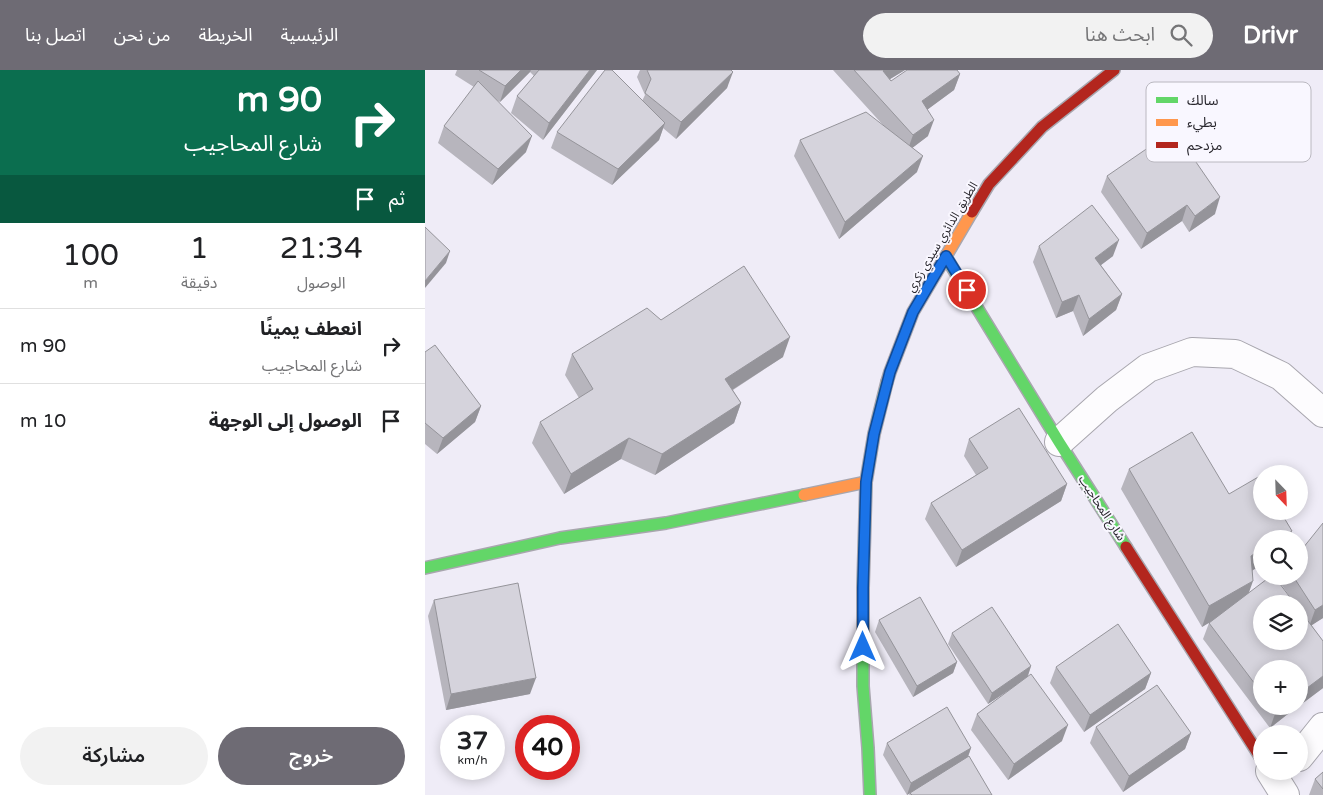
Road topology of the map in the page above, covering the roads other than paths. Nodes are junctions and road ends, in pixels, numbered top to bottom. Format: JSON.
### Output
{"nodes":[{"id":1,"x":1114,"y":70,"type":"edge"},
{"id":2,"x":946,"y":256,"type":"junction"},
{"id":3,"x":1323,"y":413,"type":"edge"},
{"id":4,"x":1059,"y":442,"type":"junction"},
{"id":5,"x":866,"y":482,"type":"junction"},
{"id":6,"x":425,"y":568,"type":"edge"},
{"id":7,"x":1323,"y":726,"type":"edge"},
{"id":8,"x":1253,"y":745,"type":"edge"},
{"id":9,"x":1308,"y":745,"type":"edge"},
{"id":10,"x":870,"y":795,"type":"edge"}],
"edges":[{"from":1,"to":2,"type":"street","name":"الطريق الدائري سيدي زكري"},
{"from":2,"to":4,"type":"street","name":"شارع المحاجيب"},
{"from":2,"to":5,"type":"street","name":"الطريق الدائري سيدي زكري"},
{"from":3,"to":4,"type":"street"},
{"from":4,"to":8,"type":"street","name":"شارع المحاجيب"},
{"from":5,"to":6,"type":"street"},
{"from":5,"to":10,"type":"street","name":"الطريق الدائري سيدي زكري"},
{"from":7,"to":9,"type":"street"}]}
